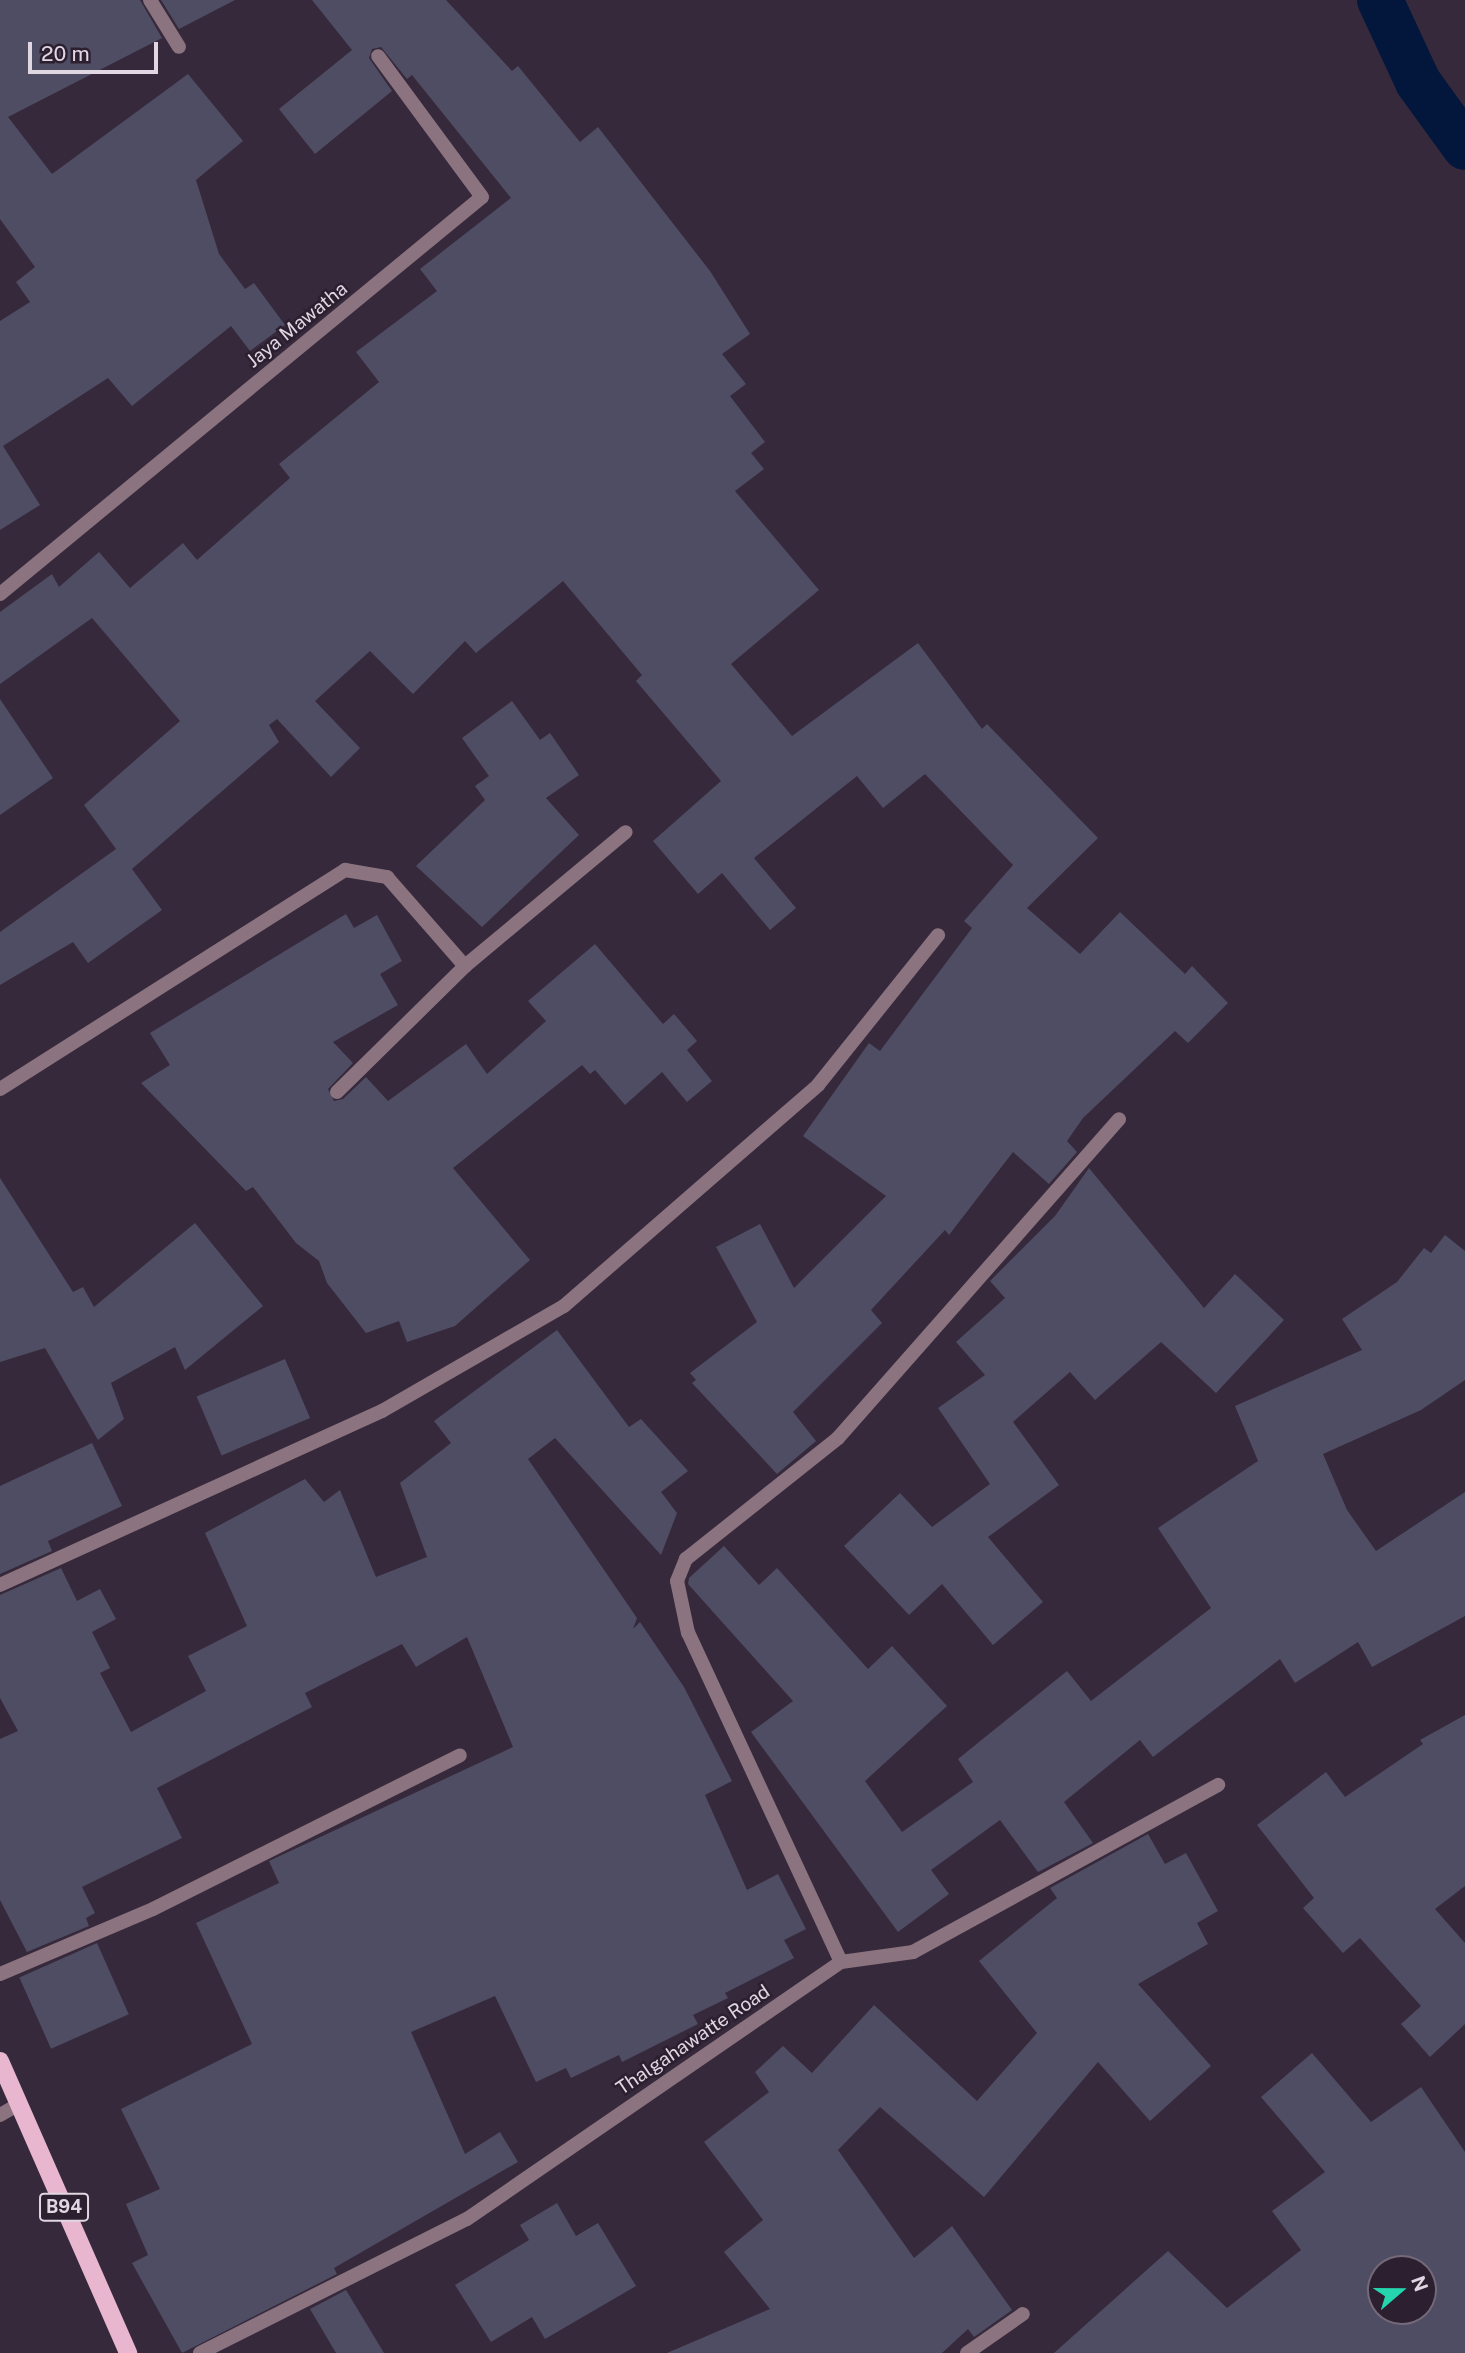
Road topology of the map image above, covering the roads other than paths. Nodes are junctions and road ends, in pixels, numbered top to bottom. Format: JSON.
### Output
{"nodes":[{"id":1,"x":150,"y":0,"type":"edge"},
{"id":2,"x":179,"y":47,"type":"dead end"},
{"id":3,"x":378,"y":56,"type":"dead end"},
{"id":4,"x":0,"y":594,"type":"edge"},
{"id":5,"x":626,"y":832,"type":"dead end"},
{"id":6,"x":938,"y":935,"type":"dead end"},
{"id":7,"x":465,"y":965,"type":"junction"},
{"id":8,"x":0,"y":1089,"type":"edge"},
{"id":9,"x":337,"y":1091,"type":"dead end"},
{"id":10,"x":1119,"y":1119,"type":"dead end"},
{"id":11,"x":0,"y":1585,"type":"edge"},
{"id":12,"x":460,"y":1755,"type":"dead end"},
{"id":13,"x":1217,"y":1785,"type":"dead end"},
{"id":14,"x":841,"y":1962,"type":"junction"},
{"id":15,"x":0,"y":1974,"type":"edge"},
{"id":16,"x":0,"y":2061,"type":"edge"},
{"id":17,"x":19,"y":2104,"type":"junction"},
{"id":18,"x":0,"y":2115,"type":"edge"},
{"id":19,"x":1023,"y":2314,"type":"dead end"},
{"id":20,"x":128,"y":2353,"type":"edge"},
{"id":21,"x":200,"y":2353,"type":"edge"},
{"id":22,"x":967,"y":2353,"type":"edge"}],
"edges":[{"from":1,"to":2,"type":"street"},
{"from":3,"to":4,"type":"street","name":"Jaya Mawatha"},
{"from":5,"to":7,"type":"street"},
{"from":6,"to":11,"type":"street"},
{"from":7,"to":8,"type":"street"},
{"from":7,"to":9,"type":"street"},
{"from":10,"to":14,"type":"street"},
{"from":12,"to":15,"type":"street"},
{"from":13,"to":14,"type":"street","name":"Thalgahawatte Road"},
{"from":14,"to":21,"type":"street","name":"Thalgahawatte Road"},
{"from":16,"to":17,"type":"main road","number":"B94"},
{"from":17,"to":18,"type":"street"},
{"from":17,"to":20,"type":"main road","number":"B94"},
{"from":19,"to":22,"type":"street"}]}
